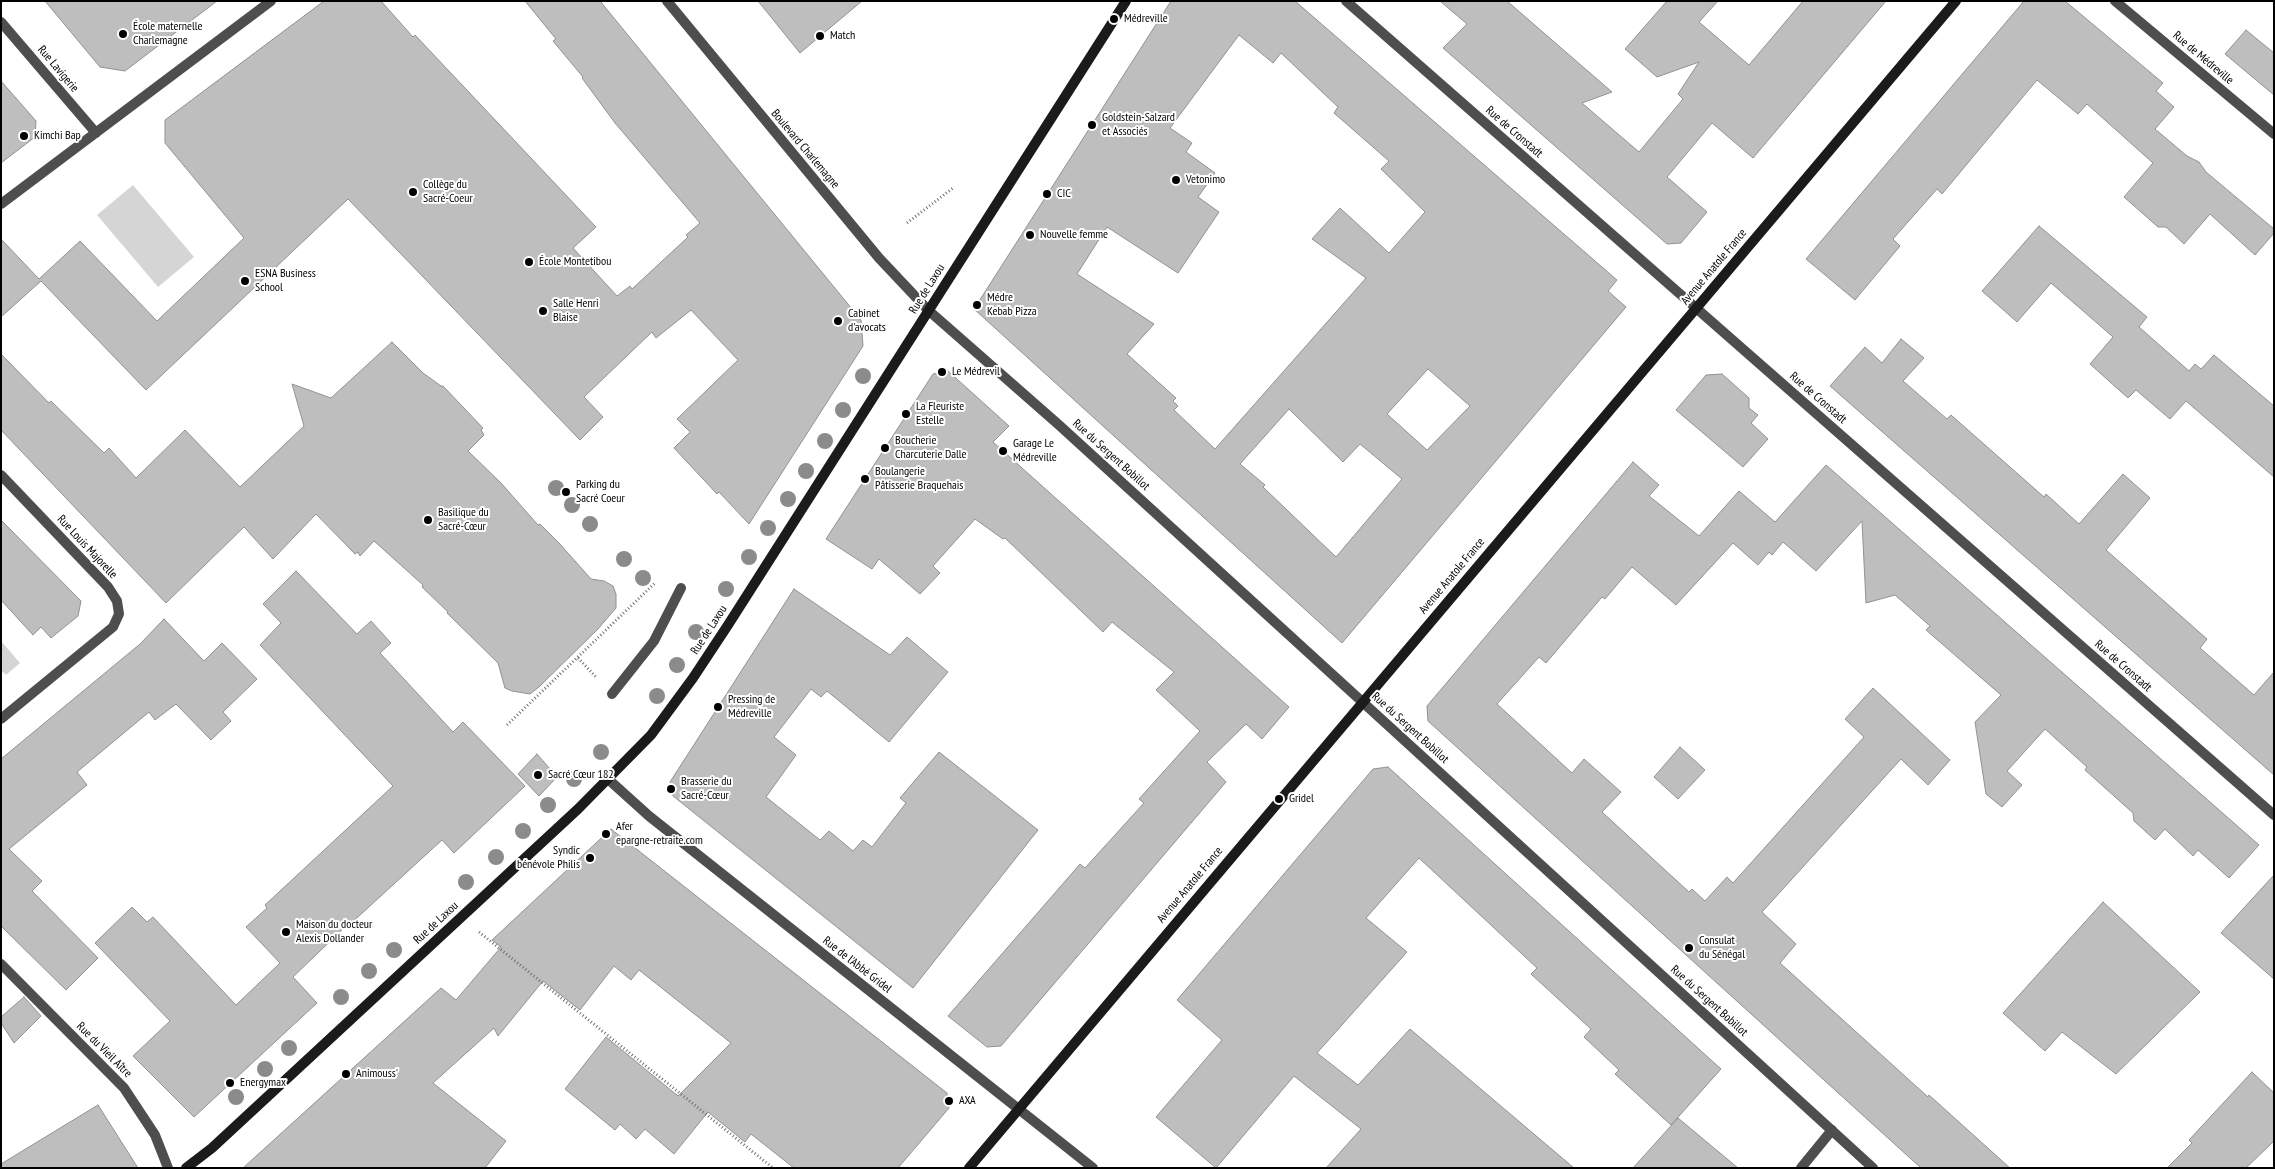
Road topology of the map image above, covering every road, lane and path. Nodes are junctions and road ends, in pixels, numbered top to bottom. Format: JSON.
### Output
{"nodes":[{"id":1,"x":271,"y":1,"type":"edge"},
{"id":2,"x":667,"y":1,"type":"edge"},
{"id":3,"x":1126,"y":1,"type":"edge"},
{"id":4,"x":1346,"y":1,"type":"edge"},
{"id":5,"x":1956,"y":1,"type":"edge"},
{"id":6,"x":2115,"y":1,"type":"edge"},
{"id":7,"x":1,"y":22,"type":"edge"},
{"id":8,"x":96,"y":133,"type":"junction"},
{"id":9,"x":2274,"y":134,"type":"edge"},
{"id":10,"x":953,"y":188,"type":"dead end"},
{"id":11,"x":1,"y":204,"type":"edge"},
{"id":12,"x":907,"y":223,"type":"dead end"},
{"id":13,"x":1696,"y":308,"type":"junction"},
{"id":14,"x":928,"y":310,"type":"junction"},
{"id":15,"x":1,"y":475,"type":"edge"},
{"id":16,"x":659,"y":580,"type":"dead end"},
{"id":17,"x":681,"y":588,"type":"dead end"},
{"id":18,"x":578,"y":658,"type":"junction"},
{"id":19,"x":586,"y":666,"type":"dead end"},
{"id":20,"x":612,"y":694,"type":"dead end"},
{"id":21,"x":1362,"y":701,"type":"junction"},
{"id":22,"x":1,"y":719,"type":"edge"},
{"id":23,"x":507,"y":725,"type":"dead end"},
{"id":24,"x":608,"y":779,"type":"junction"},
{"id":25,"x":2274,"y":815,"type":"edge"},
{"id":26,"x":462,"y":916,"type":"junction"},
{"id":27,"x":1,"y":964,"type":"edge"},
{"id":28,"x":1019,"y":1109,"type":"junction"},
{"id":29,"x":1832,"y":1130,"type":"junction"},
{"id":30,"x":168,"y":1168,"type":"edge"},
{"id":31,"x":186,"y":1168,"type":"edge"},
{"id":32,"x":773,"y":1168,"type":"edge"},
{"id":33,"x":969,"y":1168,"type":"edge"},
{"id":34,"x":1093,"y":1168,"type":"edge"},
{"id":35,"x":1801,"y":1168,"type":"edge"},
{"id":36,"x":1873,"y":1168,"type":"edge"}],
"edges":[{"from":1,"to":8,"type":"street"},
{"from":2,"to":14,"type":"street","name":"Boulevard Charlemagne"},
{"from":3,"to":14,"type":"main road","name":"Rue de Laxou"},
{"from":4,"to":13,"type":"street","name":"Rue de Cronstadt"},
{"from":5,"to":13,"type":"main road","name":"Avenue Anatole France"},
{"from":6,"to":9,"type":"street","name":"Rue de Médreville"},
{"from":7,"to":8,"type":"street","name":"Rue Lavigerie"},
{"from":8,"to":11,"type":"street"},
{"from":10,"to":12,"type":"path"},
{"from":13,"to":21,"type":"main road","name":"Avenue Anatole France"},
{"from":13,"to":25,"type":"street","name":"Rue de Cronstadt"},
{"from":14,"to":21,"type":"street","name":"Rue du Sergent Bobillot"},
{"from":14,"to":24,"type":"main road","name":"Rue de Laxou"},
{"from":15,"to":22,"type":"street","name":"Rue Louis Majorelle"},
{"from":16,"to":18,"type":"path"},
{"from":17,"to":20,"type":"street"},
{"from":18,"to":19,"type":"path"},
{"from":18,"to":23,"type":"path"},
{"from":21,"to":28,"type":"main road","name":"Avenue Anatole France"},
{"from":21,"to":29,"type":"street","name":"Rue du Sergent Bobillot"},
{"from":24,"to":26,"type":"main road","name":"Rue de Laxou"},
{"from":24,"to":28,"type":"street","name":"Rue de l'Abbé Gridel"},
{"from":26,"to":31,"type":"main road","name":"Rue de Laxou"},
{"from":26,"to":32,"type":"path"},
{"from":27,"to":30,"type":"street","name":"Rue du Vieil Aître"},
{"from":28,"to":33,"type":"main road","name":"Avenue Anatole France"},
{"from":28,"to":34,"type":"street","name":"Rue de l'Abbé Gridel"},
{"from":29,"to":35,"type":"street"},
{"from":29,"to":36,"type":"street","name":"Rue du Sergent Bobillot"}]}
